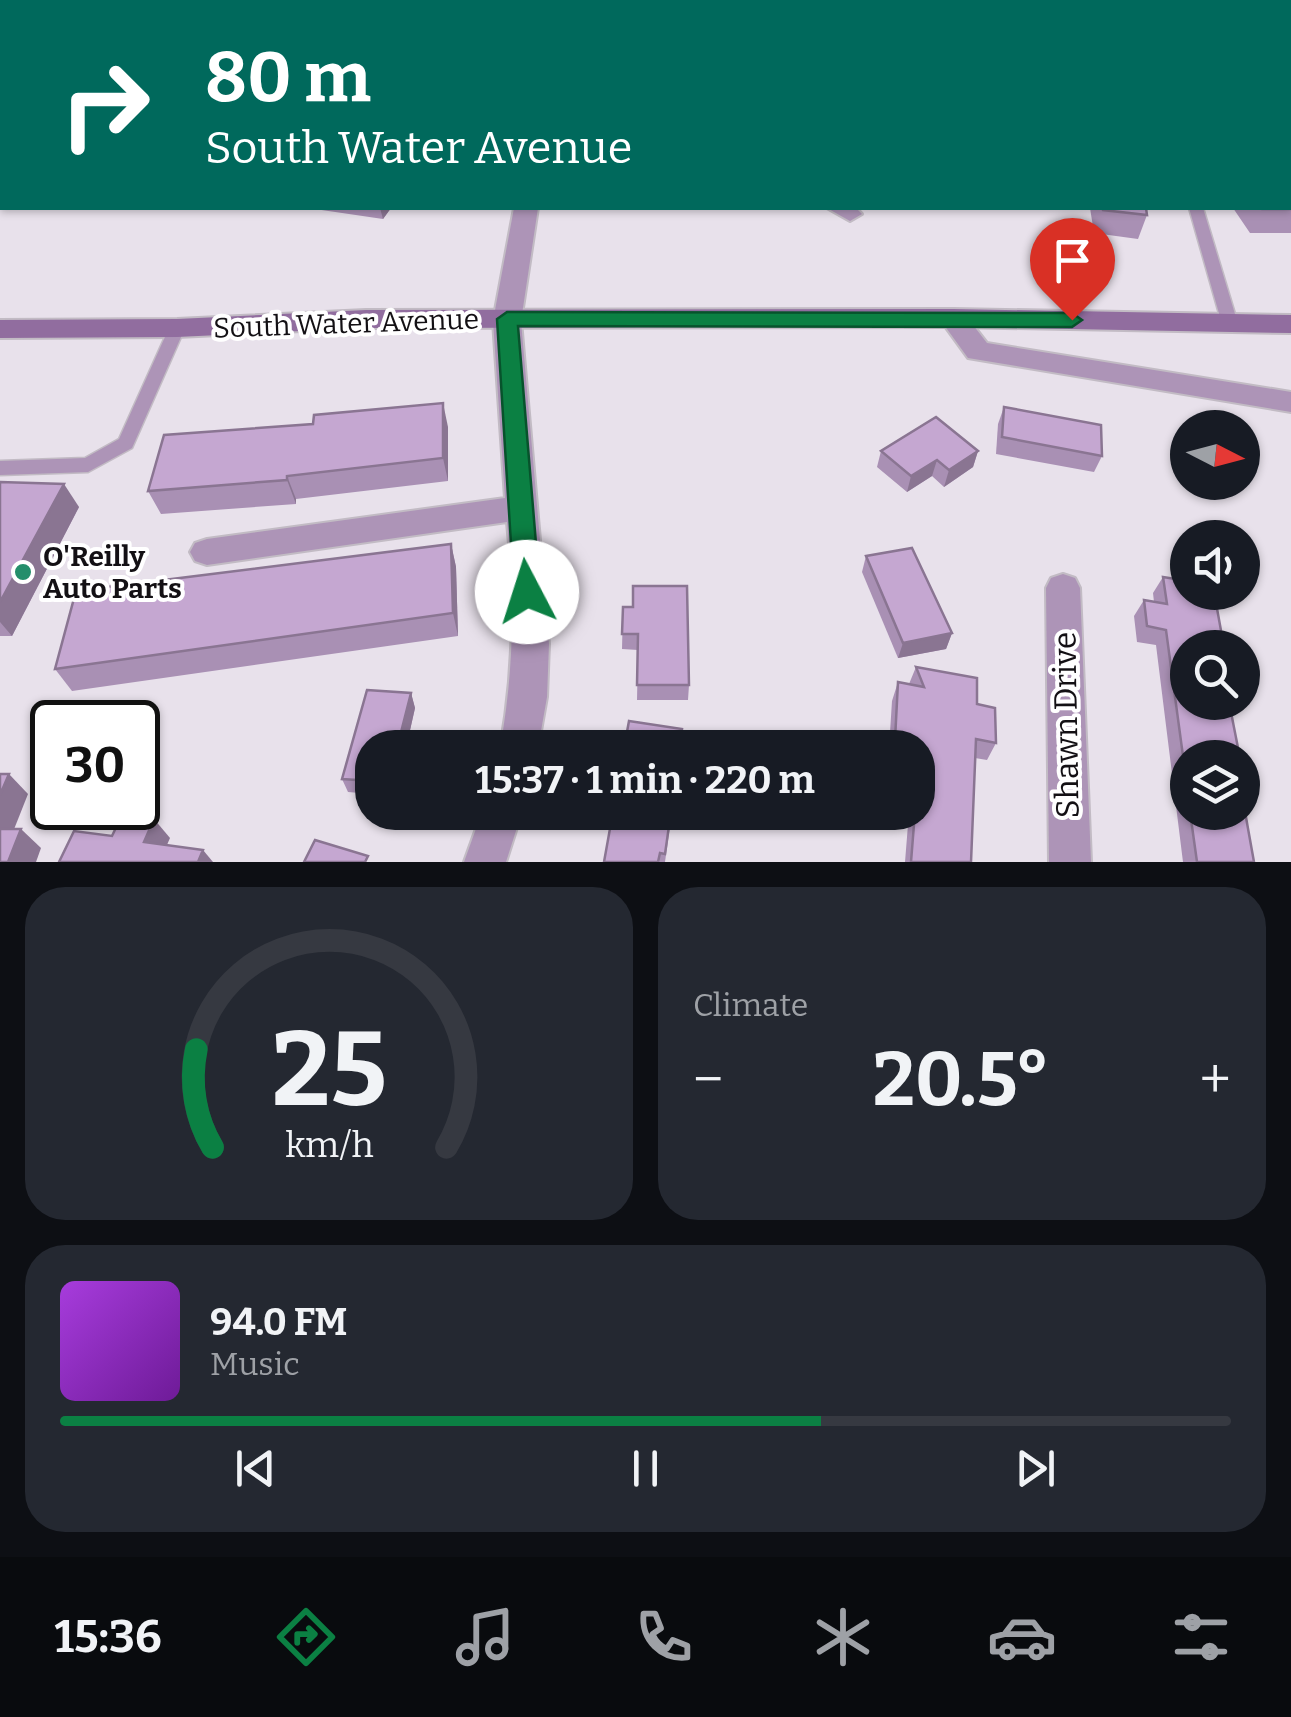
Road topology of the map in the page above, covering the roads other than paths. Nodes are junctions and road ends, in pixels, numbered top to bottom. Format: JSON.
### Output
{"nodes":[{"id":1,"x":526,"y":210,"type":"edge"},
{"id":2,"x":1197,"y":210,"type":"edge"},
{"id":3,"x":953,"y":318,"type":"junction"},
{"id":4,"x":507,"y":319,"type":"junction"},
{"id":5,"x":1230,"y":324,"type":"junction"},
{"id":6,"x":1291,"y":324,"type":"edge"},
{"id":7,"x":177,"y":328,"type":"junction"},
{"id":8,"x":0,"y":329,"type":"edge"},
{"id":9,"x":1291,"y":402,"type":"edge"},
{"id":10,"x":0,"y":468,"type":"edge"},
{"id":11,"x":520,"y":508,"type":"junction"},
{"id":12,"x":206,"y":552,"type":"dead end"},
{"id":13,"x":1063,"y":588,"type":"dead end"},
{"id":14,"x":524,"y":730,"type":"edge"},
{"id":15,"x":496,"y":830,"type":"edge"},
{"id":16,"x":485,"y":862,"type":"edge"},
{"id":17,"x":1070,"y":862,"type":"edge"}],
"edges":[{"from":1,"to":4,"type":"street"},
{"from":2,"to":5,"type":"lane"},
{"from":3,"to":4,"type":"main road","name":"South Water Avenue"},
{"from":3,"to":5,"type":"main road","name":"South Water Avenue"},
{"from":3,"to":9,"type":"street"},
{"from":4,"to":7,"type":"main road","name":"South Water Avenue"},
{"from":4,"to":11,"type":"street"},
{"from":5,"to":6,"type":"main road","name":"South Water Avenue"},
{"from":7,"to":8,"type":"main road","name":"South Water Avenue"},
{"from":7,"to":10,"type":"lane"},
{"from":11,"to":12,"type":"street"},
{"from":11,"to":14,"type":"street"},
{"from":13,"to":17,"type":"street","name":"Shawn Drive"},
{"from":15,"to":16,"type":"street"}]}
